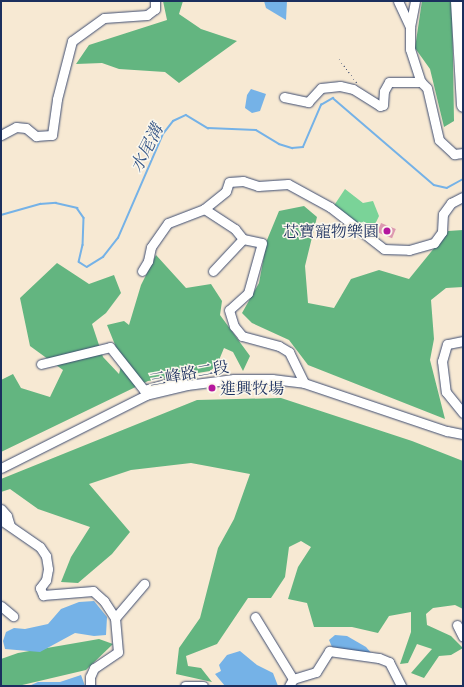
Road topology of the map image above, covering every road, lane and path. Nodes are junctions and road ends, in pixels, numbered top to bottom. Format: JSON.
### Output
{"nodes":[{"id":1,"x":155,"y":1,"type":"edge"},
{"id":2,"x":398,"y":1,"type":"edge"},
{"id":3,"x":415,"y":1,"type":"edge"},
{"id":4,"x":458,"y":1,"type":"edge"},
{"id":5,"x":410,"y":27,"type":"junction"},
{"id":6,"x":339,"y":59,"type":"dead end"},
{"id":7,"x":422,"y":82,"type":"junction"},
{"id":8,"x":357,"y":84,"type":"dead end"},
{"id":9,"x":284,"y":97,"type":"dead end"},
{"id":10,"x":462,"y":100,"type":"edge"},
{"id":11,"x":1,"y":135,"type":"edge"},
{"id":12,"x":463,"y":153,"type":"edge"},
{"id":13,"x":463,"y":197,"type":"edge"},
{"id":14,"x":204,"y":209,"type":"junction"},
{"id":15,"x":243,"y":239,"type":"junction"},
{"id":16,"x":142,"y":271,"type":"dead end"},
{"id":17,"x":213,"y":272,"type":"dead end"},
{"id":18,"x":463,"y":340,"type":"edge"},
{"id":19,"x":42,"y":364,"type":"dead end"},
{"id":20,"x":304,"y":383,"type":"junction"},
{"id":21,"x":187,"y":385,"type":"junction"},
{"id":22,"x":463,"y":413,"type":"edge"},
{"id":23,"x":463,"y":434,"type":"edge"},
{"id":24,"x":1,"y":468,"type":"edge"},
{"id":25,"x":1,"y":510,"type":"edge"},
{"id":26,"x":1,"y":520,"type":"edge"},
{"id":27,"x":10,"y":526,"type":"junction"},
{"id":28,"x":144,"y":584,"type":"dead end"},
{"id":29,"x":1,"y":606,"type":"edge"},
{"id":30,"x":13,"y":616,"type":"dead end"},
{"id":31,"x":255,"y":617,"type":"dead end"},
{"id":32,"x":115,"y":618,"type":"junction"},
{"id":33,"x":458,"y":625,"type":"dead end"},
{"id":34,"x":463,"y":637,"type":"edge"},
{"id":35,"x":291,"y":683,"type":"edge"},
{"id":36,"x":90,"y":686,"type":"edge"},
{"id":37,"x":185,"y":686,"type":"edge"},
{"id":38,"x":203,"y":686,"type":"edge"},
{"id":39,"x":401,"y":686,"type":"edge"}],
"edges":[{"from":1,"to":11,"type":"street"},
{"from":2,"to":5,"type":"street"},
{"from":3,"to":5,"type":"street"},
{"from":4,"to":10,"type":"highway"},
{"from":5,"to":7,"type":"street"},
{"from":6,"to":8,"type":"path"},
{"from":7,"to":9,"type":"street"},
{"from":7,"to":12,"type":"street"},
{"from":13,"to":14,"type":"street"},
{"from":14,"to":15,"type":"street"},
{"from":14,"to":16,"type":"street"},
{"from":15,"to":17,"type":"street"},
{"from":15,"to":20,"type":"street"},
{"from":18,"to":22,"type":"street"},
{"from":19,"to":21,"type":"street"},
{"from":20,"to":21,"type":"street","name":"三峰路二段"},
{"from":20,"to":23,"type":"street","name":"三峰路二段"},
{"from":21,"to":24,"type":"street","name":"三峰路二段"},
{"from":25,"to":27,"type":"street"},
{"from":26,"to":27,"type":"street"},
{"from":27,"to":32,"type":"street"},
{"from":28,"to":32,"type":"street"},
{"from":29,"to":30,"type":"street"},
{"from":31,"to":35,"type":"street"},
{"from":32,"to":36,"type":"street"},
{"from":33,"to":34,"type":"street"},
{"from":35,"to":39,"type":"street"},
{"from":37,"to":38,"type":"street"}]}
